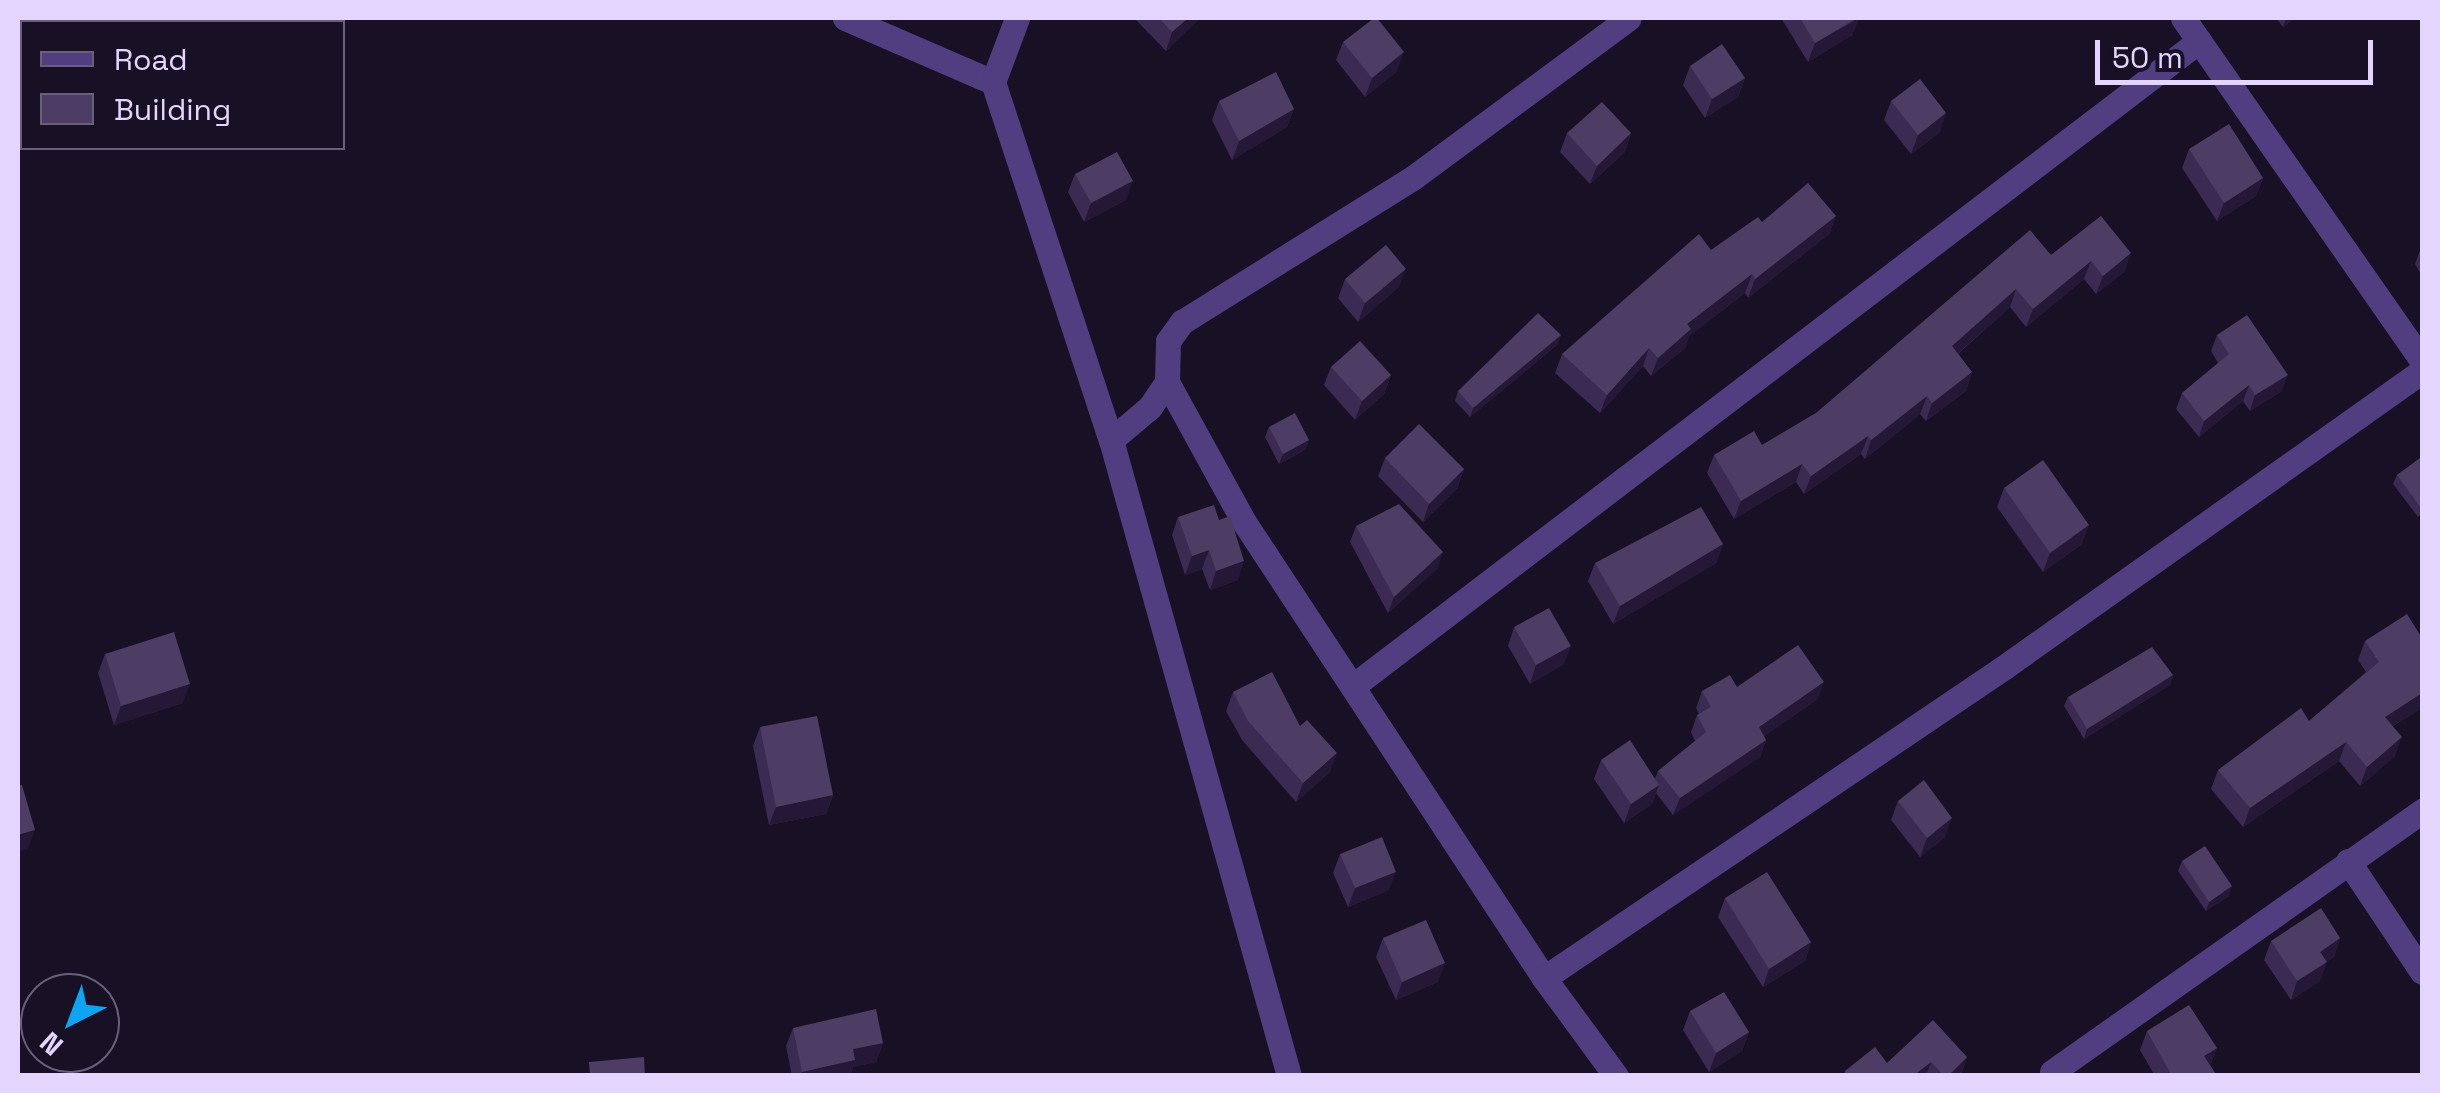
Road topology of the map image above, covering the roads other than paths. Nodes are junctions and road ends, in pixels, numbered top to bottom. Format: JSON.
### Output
{"nodes":[{"id":1,"x":845,"y":18,"type":"edge"},
{"id":2,"x":1017,"y":18,"type":"edge"},
{"id":3,"x":1630,"y":18,"type":"edge"},
{"id":4,"x":2183,"y":18,"type":"edge"},
{"id":5,"x":2200,"y":41,"type":"junction"},
{"id":6,"x":993,"y":82,"type":"junction"},
{"id":7,"x":2422,"y":361,"type":"edge"},
{"id":8,"x":2422,"y":371,"type":"edge"},
{"id":9,"x":1167,"y":382,"type":"junction"},
{"id":10,"x":1110,"y":440,"type":"junction"},
{"id":11,"x":1353,"y":686,"type":"junction"},
{"id":12,"x":2422,"y":810,"type":"edge"},
{"id":13,"x":2348,"y":861,"type":"junction"},
{"id":14,"x":2422,"y":972,"type":"edge"},
{"id":15,"x":1544,"y":978,"type":"junction"},
{"id":16,"x":2052,"y":1074,"type":"edge"},
{"id":17,"x":1290,"y":1076,"type":"edge"},
{"id":18,"x":1616,"y":1076,"type":"edge"}],
"edges":[{"from":1,"to":6,"type":"street"},
{"from":2,"to":6,"type":"street"},
{"from":3,"to":9,"type":"street"},
{"from":4,"to":5,"type":"street"},
{"from":5,"to":7,"type":"street"},
{"from":5,"to":11,"type":"street"},
{"from":6,"to":10,"type":"street"},
{"from":8,"to":15,"type":"street"},
{"from":9,"to":10,"type":"street"},
{"from":9,"to":11,"type":"street"},
{"from":10,"to":17,"type":"street"},
{"from":11,"to":15,"type":"street"},
{"from":12,"to":13,"type":"street"},
{"from":13,"to":14,"type":"street"},
{"from":13,"to":16,"type":"street"},
{"from":15,"to":18,"type":"street"}]}
